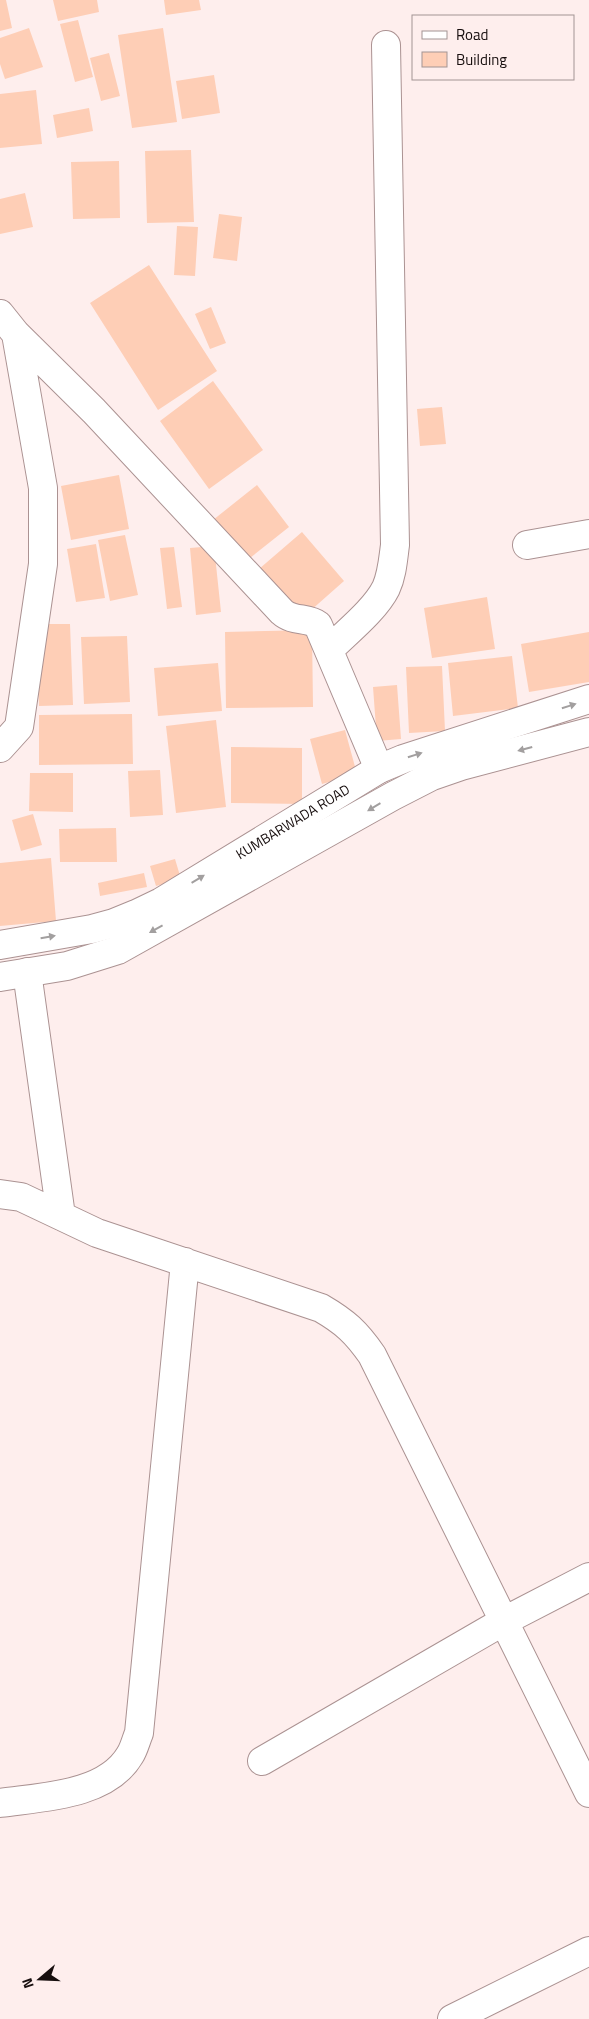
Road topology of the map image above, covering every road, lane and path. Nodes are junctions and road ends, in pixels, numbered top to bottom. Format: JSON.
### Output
{"nodes":[{"id":1,"x":386,"y":45,"type":"dead end"},
{"id":2,"x":5,"y":329,"type":"edge"},
{"id":3,"x":589,"y":534,"type":"edge"},
{"id":4,"x":527,"y":545,"type":"dead end"},
{"id":5,"x":330,"y":649,"type":"junction"},
{"id":6,"x":589,"y":700,"type":"edge"},
{"id":7,"x":589,"y":732,"type":"edge"},
{"id":8,"x":0,"y":748,"type":"edge"},
{"id":9,"x":379,"y":769,"type":"junction"},
{"id":10,"x":0,"y":945,"type":"edge"},
{"id":11,"x":27,"y":972,"type":"junction"},
{"id":12,"x":0,"y":977,"type":"edge"},
{"id":13,"x":0,"y":1194,"type":"edge"},
{"id":14,"x":61,"y":1216,"type":"junction"},
{"id":15,"x":185,"y":1262,"type":"junction"},
{"id":16,"x":589,"y":1577,"type":"edge"},
{"id":17,"x":504,"y":1621,"type":"junction"},
{"id":18,"x":262,"y":1761,"type":"dead end"},
{"id":19,"x":587,"y":1784,"type":"edge"},
{"id":20,"x":0,"y":1803,"type":"edge"},
{"id":21,"x":589,"y":1951,"type":"edge"},
{"id":22,"x":452,"y":2019,"type":"edge"}],
"edges":[{"from":1,"to":5,"type":"street"},
{"from":2,"to":5,"type":"street"},
{"from":2,"to":8,"type":"street"},
{"from":3,"to":4,"type":"street"},
{"from":5,"to":9,"type":"street"},
{"from":9,"to":6,"type":"street","name":"KUMBARWADA ROAD","one_way":true},
{"from":7,"to":11,"type":"street","name":"KUMBARWADA ROAD","one_way":true},
{"from":10,"to":9,"type":"street","name":"KUMBARWADA ROAD","one_way":true},
{"from":11,"to":12,"type":"street","name":"KUMBARWADA ROAD"},
{"from":11,"to":14,"type":"street"},
{"from":13,"to":14,"type":"street"},
{"from":14,"to":15,"type":"street"},
{"from":15,"to":17,"type":"street"},
{"from":15,"to":20,"type":"street"},
{"from":16,"to":17,"type":"street"},
{"from":17,"to":18,"type":"street"},
{"from":17,"to":19,"type":"street"},
{"from":21,"to":22,"type":"street"}]}
